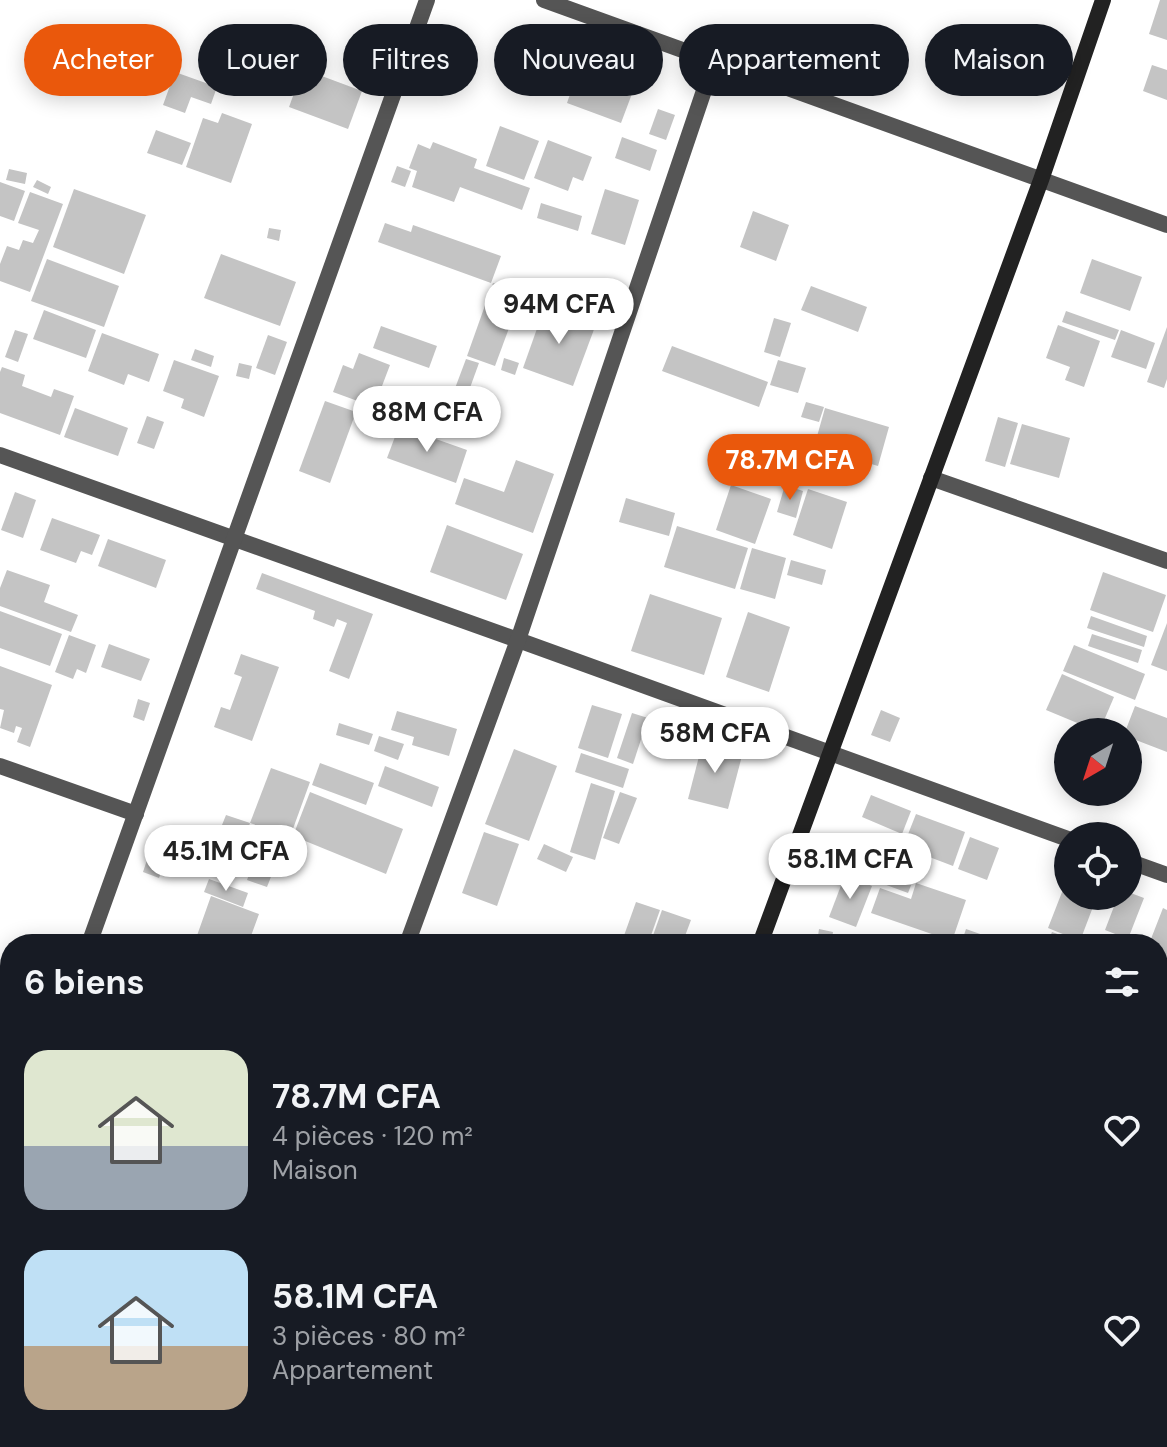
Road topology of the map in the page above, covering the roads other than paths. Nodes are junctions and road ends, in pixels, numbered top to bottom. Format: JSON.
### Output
{"nodes":[{"id":1,"x":427,"y":0,"type":"edge"},
{"id":2,"x":544,"y":0,"type":"edge"},
{"id":3,"x":1103,"y":0,"type":"edge"},
{"id":4,"x":679,"y":48,"type":"edge"},
{"id":5,"x":702,"y":96,"type":"edge"},
{"id":6,"x":810,"y":96,"type":"edge"},
{"id":7,"x":1041,"y":180,"type":"junction"},
{"id":8,"x":1167,"y":225,"type":"edge"},
{"id":9,"x":0,"y":455,"type":"edge"},
{"id":10,"x":931,"y":478,"type":"junction"},
{"id":11,"x":235,"y":539,"type":"junction"},
{"id":12,"x":1167,"y":561,"type":"edge"},
{"id":13,"x":518,"y":640,"type":"junction"},
{"id":14,"x":830,"y":753,"type":"junction"},
{"id":15,"x":0,"y":766,"type":"edge"},
{"id":16,"x":136,"y":814,"type":"junction"},
{"id":17,"x":1054,"y":834,"type":"edge"},
{"id":18,"x":1142,"y":866,"type":"edge"},
{"id":19,"x":1167,"y":875,"type":"edge"},
{"id":20,"x":93,"y":934,"type":"edge"},
{"id":21,"x":411,"y":934,"type":"edge"},
{"id":22,"x":764,"y":934,"type":"edge"}],
"edges":[{"from":1,"to":11,"type":"street"},
{"from":2,"to":4,"type":"street"},
{"from":3,"to":7,"type":"street"},
{"from":5,"to":13,"type":"street"},
{"from":6,"to":7,"type":"street"},
{"from":7,"to":8,"type":"street"},
{"from":7,"to":10,"type":"street"},
{"from":9,"to":11,"type":"street"},
{"from":10,"to":12,"type":"street"},
{"from":10,"to":14,"type":"street"},
{"from":11,"to":13,"type":"street"},
{"from":11,"to":16,"type":"street"},
{"from":13,"to":14,"type":"street"},
{"from":13,"to":21,"type":"street"},
{"from":14,"to":17,"type":"street"},
{"from":14,"to":22,"type":"street"},
{"from":15,"to":16,"type":"street"},
{"from":16,"to":20,"type":"street"},
{"from":18,"to":19,"type":"street"}]}
